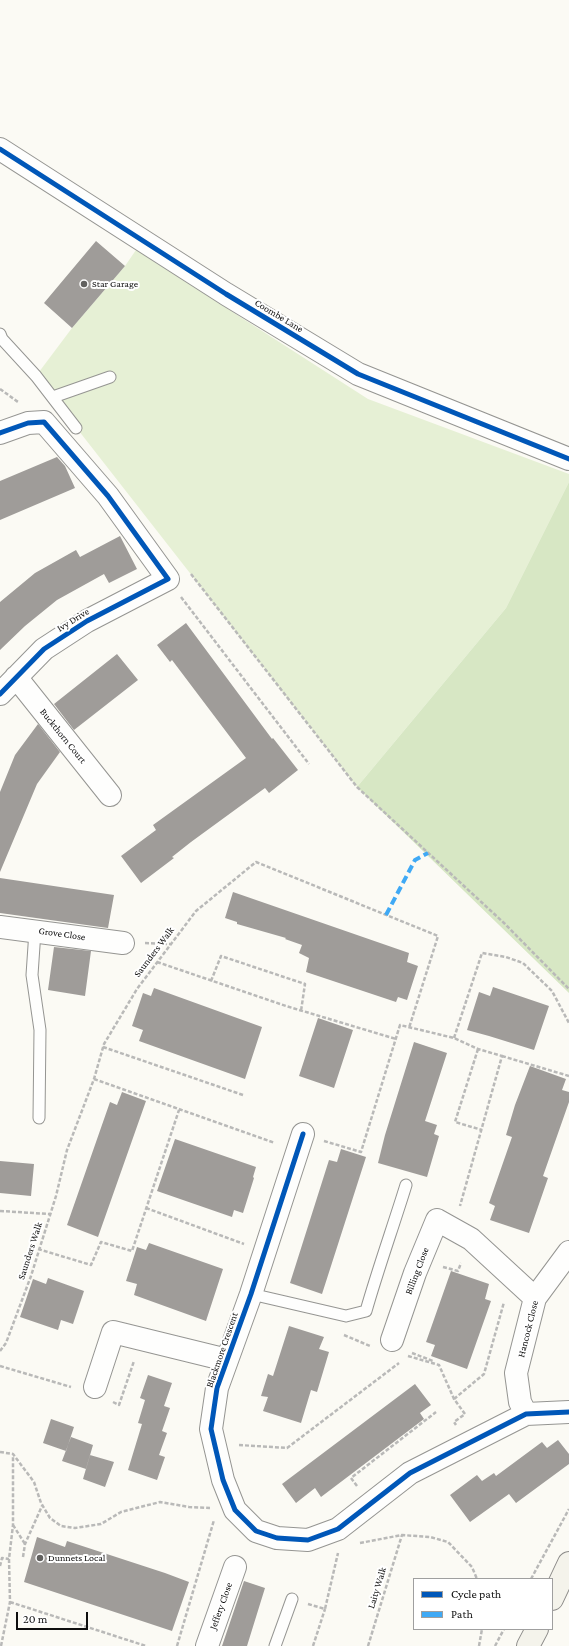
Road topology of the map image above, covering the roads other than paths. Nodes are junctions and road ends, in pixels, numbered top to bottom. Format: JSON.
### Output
{"nodes":[{"id":1,"x":0,"y":149,"type":"edge"},
{"id":2,"x":0,"y":334,"type":"edge"},
{"id":3,"x":110,"y":377,"type":"dead end"},
{"id":4,"x":53,"y":397,"type":"junction"},
{"id":5,"x":76,"y":428,"type":"dead end"},
{"id":6,"x":0,"y":433,"type":"edge"},
{"id":7,"x":569,"y":459,"type":"edge"},
{"id":8,"x":16,"y":677,"type":"junction"},
{"id":9,"x":0,"y":694,"type":"edge"},
{"id":10,"x":110,"y":795,"type":"dead end"},
{"id":11,"x":0,"y":927,"type":"edge"},
{"id":12,"x":34,"y":931,"type":"junction"},
{"id":13,"x":123,"y":943,"type":"dead end"},
{"id":14,"x":39,"y":1118,"type":"dead end"},
{"id":15,"x":300,"y":1143,"type":"road end"},
{"id":16,"x":406,"y":1185,"type":"dead end"},
{"id":17,"x":569,"y":1252,"type":"edge"},
{"id":18,"x":251,"y":1294,"type":"junction"},
{"id":19,"x":535,"y":1298,"type":"junction"},
{"id":20,"x":392,"y":1346,"type":"road end"},
{"id":21,"x":227,"y":1360,"type":"junction"},
{"id":22,"x":102,"y":1393,"type":"road end"},
{"id":23,"x":569,"y":1412,"type":"edge"},
{"id":24,"x":526,"y":1414,"type":"junction"},
{"id":25,"x":569,"y":1563,"type":"edge"},
{"id":26,"x":235,"y":1567,"type":"dead end"},
{"id":27,"x":553,"y":1597,"type":"edge"},
{"id":28,"x":292,"y":1599,"type":"road end"},
{"id":29,"x":536,"y":1630,"type":"edge"},
{"id":30,"x":207,"y":1646,"type":"edge"},
{"id":31,"x":275,"y":1646,"type":"edge"},
{"id":32,"x":528,"y":1646,"type":"edge"}],
"edges":[{"from":1,"to":7,"type":"street","name":"Coombe Lane"},
{"from":2,"to":4,"type":"lane"},
{"from":3,"to":4,"type":"lane"},
{"from":4,"to":5,"type":"lane"},
{"from":6,"to":8,"type":"street","name":"Ivy Drive"},
{"from":8,"to":9,"type":"street","name":"Ivy Drive"},
{"from":8,"to":10,"type":"street","name":"Buckthorn Court"},
{"from":11,"to":12,"type":"street","name":"Grove Close"},
{"from":12,"to":13,"type":"street","name":"Grove Close"},
{"from":12,"to":14,"type":"lane"},
{"from":15,"to":18,"type":"street","name":"Blackmore Crescent"},
{"from":16,"to":18,"type":"lane"},
{"from":17,"to":19,"type":"street","name":"Hancock Close"},
{"from":18,"to":21,"type":"street","name":"Blackmore Crescent"},
{"from":19,"to":20,"type":"street","name":"Billing Close"},
{"from":19,"to":24,"type":"street","name":"Hancock Close"},
{"from":21,"to":22,"type":"street","name":"Blackmore Crescent"},
{"from":21,"to":24,"type":"street","name":"Blackmore Crescent"},
{"from":23,"to":24,"type":"street","name":"Blackmore Crescent"},
{"from":25,"to":27,"type":"street"},
{"from":26,"to":30,"type":"street","name":"Jeffery Close"},
{"from":28,"to":31,"type":"lane"},
{"from":29,"to":32,"type":"street"}]}
